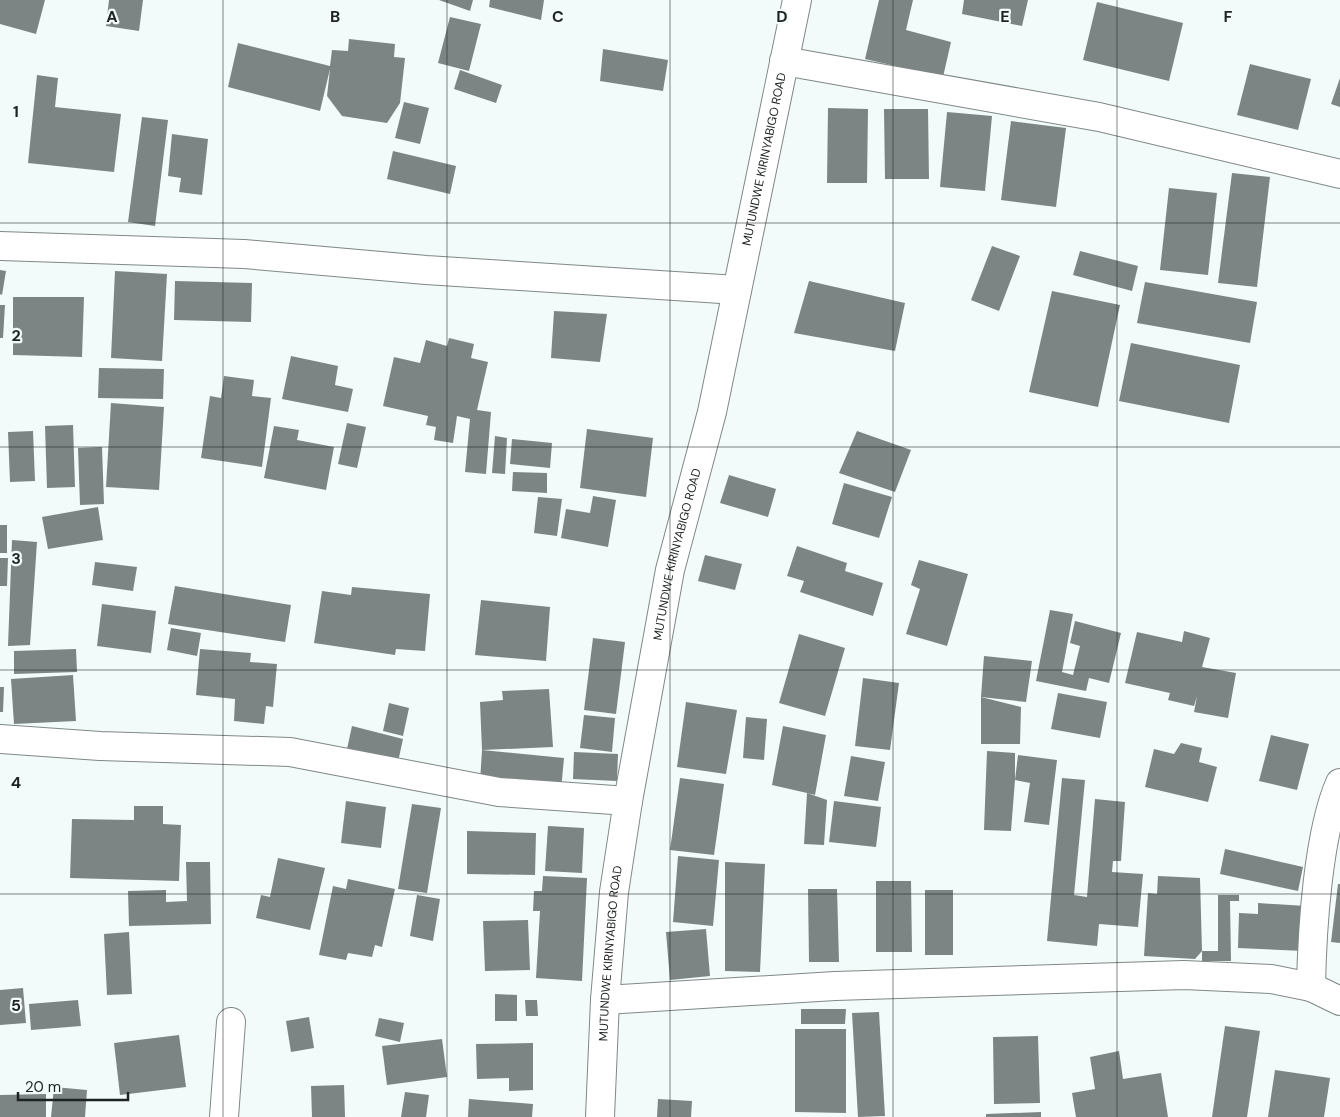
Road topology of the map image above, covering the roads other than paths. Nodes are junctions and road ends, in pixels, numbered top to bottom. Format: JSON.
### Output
{"nodes":[{"id":1,"x":797,"y":0,"type":"edge"},
{"id":2,"x":784,"y":61,"type":"junction"},
{"id":3,"x":1340,"y":174,"type":"edge"},
{"id":4,"x":0,"y":246,"type":"edge"},
{"id":5,"x":737,"y":290,"type":"junction"},
{"id":6,"x":0,"y":739,"type":"edge"},
{"id":7,"x":1340,"y":783,"type":"edge"},
{"id":8,"x":628,"y":801,"type":"junction"},
{"id":9,"x":1311,"y":987,"type":"junction"},
{"id":10,"x":605,"y":1000,"type":"junction"},
{"id":11,"x":1340,"y":1001,"type":"edge"},
{"id":12,"x":231,"y":1022,"type":"dead end"},
{"id":13,"x":224,"y":1117,"type":"edge"},
{"id":14,"x":600,"y":1117,"type":"edge"}],
"edges":[{"from":1,"to":2,"type":"street","name":"MUTUNDWE KIRINYABIGO ROAD"},
{"from":2,"to":3,"type":"street"},
{"from":2,"to":5,"type":"street","name":"MUTUNDWE KIRINYABIGO ROAD"},
{"from":4,"to":5,"type":"street"},
{"from":5,"to":8,"type":"street","name":"MUTUNDWE KIRINYABIGO ROAD"},
{"from":6,"to":8,"type":"street"},
{"from":7,"to":9,"type":"street"},
{"from":8,"to":10,"type":"street","name":"MUTUNDWE KIRINYABIGO ROAD"},
{"from":9,"to":10,"type":"street"},
{"from":9,"to":11,"type":"street"},
{"from":10,"to":14,"type":"street","name":"MUTUNDWE KIRINYABIGO ROAD"},
{"from":12,"to":13,"type":"street"}]}
